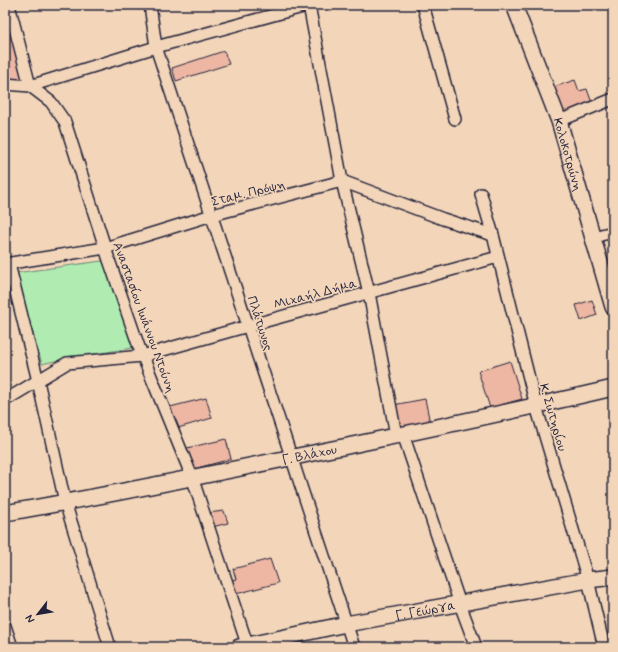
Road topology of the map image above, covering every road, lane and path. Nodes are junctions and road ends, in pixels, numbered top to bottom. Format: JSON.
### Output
{"nodes":[{"id":1,"x":9,"y":5,"type":"edge"},
{"id":2,"x":150,"y":5,"type":"edge"},
{"id":3,"x":309,"y":5,"type":"edge"},
{"id":4,"x":423,"y":5,"type":"edge"},
{"id":5,"x":514,"y":5,"type":"edge"},
{"id":6,"x":156,"y":47,"type":"junction"},
{"id":7,"x":5,"y":84,"type":"edge"},
{"id":8,"x":30,"y":86,"type":"junction"},
{"id":9,"x":613,"y":99,"type":"edge"},
{"id":10,"x":455,"y":119,"type":"dead end"},
{"id":11,"x":558,"y":122,"type":"junction"},
{"id":12,"x":342,"y":181,"type":"junction"},
{"id":13,"x":481,"y":194,"type":"dead end"},
{"id":14,"x":212,"y":215,"type":"junction"},
{"id":15,"x":613,"y":232,"type":"edge"},
{"id":16,"x":493,"y":235,"type":"junction"},
{"id":17,"x":593,"y":237,"type":"junction"},
{"id":18,"x":105,"y":248,"type":"junction"},
{"id":19,"x":498,"y":257,"type":"junction"},
{"id":20,"x":7,"y":264,"type":"edge"},
{"id":21,"x":369,"y":293,"type":"junction"},
{"id":22,"x":613,"y":307,"type":"edge"},
{"id":23,"x":248,"y":326,"type":"junction"},
{"id":24,"x":142,"y":356,"type":"junction"},
{"id":25,"x":38,"y":381,"type":"junction"},
{"id":26,"x":613,"y":388,"type":"edge"},
{"id":27,"x":5,"y":398,"type":"edge"},
{"id":28,"x":536,"y":406,"type":"junction"},
{"id":29,"x":400,"y":435,"type":"junction"},
{"id":30,"x":292,"y":457,"type":"junction"},
{"id":31,"x":192,"y":477,"type":"junction"},
{"id":32,"x":66,"y":502,"type":"junction"},
{"id":33,"x":5,"y":513,"type":"edge"},
{"id":34,"x":613,"y":577,"type":"edge"},
{"id":35,"x":588,"y":580,"type":"junction"},
{"id":36,"x":460,"y":604,"type":"junction"},
{"id":37,"x":346,"y":624,"type":"junction"},
{"id":38,"x":5,"y":626,"type":"edge"},
{"id":39,"x":245,"y":646,"type":"edge"},
{"id":40,"x":12,"y":647,"type":"edge"},
{"id":41,"x":110,"y":647,"type":"edge"},
{"id":42,"x":354,"y":647,"type":"edge"},
{"id":43,"x":476,"y":647,"type":"edge"},
{"id":44,"x":604,"y":647,"type":"edge"}],
"edges":[{"from":1,"to":8,"type":"street"},
{"from":2,"to":6,"type":"street","name":"Πλάτωνος"},
{"from":3,"to":6,"type":"street"},
{"from":3,"to":12,"type":"street"},
{"from":4,"to":10,"type":"street"},
{"from":5,"to":11,"type":"street","name":"Κολοκοτρώνη"},
{"from":6,"to":8,"type":"street"},
{"from":6,"to":14,"type":"street","name":"Πλάτωνος"},
{"from":7,"to":8,"type":"street"},
{"from":8,"to":18,"type":"street","name":"Αναστασίου Ιωάννου Ντούνη"},
{"from":9,"to":11,"type":"street"},
{"from":11,"to":17,"type":"street","name":"Κολοκοτρώνη"},
{"from":12,"to":14,"type":"street","name":"Σταμ. Πρόψη"},
{"from":12,"to":16,"type":"street"},
{"from":12,"to":21,"type":"street"},
{"from":13,"to":16,"type":"street","name":"Κ. Σωτηρίου"},
{"from":14,"to":18,"type":"street","name":"Σταμ. Πρόψη"},
{"from":14,"to":23,"type":"street","name":"Πλάτωνος"},
{"from":15,"to":17,"type":"street"},
{"from":16,"to":19,"type":"street","name":"Κ. Σωτηρίου"},
{"from":17,"to":22,"type":"street","name":"Κολοκοτρώνη"},
{"from":18,"to":20,"type":"street","name":"Σταμ. Πρόψη"},
{"from":18,"to":24,"type":"street","name":"Αναστασίου Ιωάννου Ντούνη"},
{"from":19,"to":21,"type":"street","name":"Μιχαήλ Δήμα"},
{"from":19,"to":28,"type":"street","name":"Κ. Σωτηρίου"},
{"from":20,"to":25,"type":"street"},
{"from":21,"to":23,"type":"street","name":"Μιχαήλ Δήμα"},
{"from":21,"to":29,"type":"street"},
{"from":23,"to":24,"type":"street","name":"Μιχαήλ Δήμα"},
{"from":23,"to":30,"type":"street","name":"Πλάτωνος"},
{"from":24,"to":25,"type":"street","name":"Μιχαήλ Δήμα"},
{"from":24,"to":31,"type":"street","name":"Αναστασίου Ιωάννου Ντούνη"},
{"from":25,"to":27,"type":"street","name":"Μιχαήλ Δήμα"},
{"from":25,"to":32,"type":"street"},
{"from":26,"to":28,"type":"street","name":"Γ. Βλάχου"},
{"from":28,"to":29,"type":"street","name":"Γ. Βλάχου"},
{"from":28,"to":35,"type":"street","name":"Κ. Σωτηρίου"},
{"from":29,"to":30,"type":"street","name":"Γ. Βλάχου"},
{"from":29,"to":36,"type":"street"},
{"from":30,"to":31,"type":"street","name":"Γ. Βλάχου"},
{"from":30,"to":37,"type":"street","name":"Πλάτωνος"},
{"from":31,"to":32,"type":"street","name":"Γ. Βλάχου"},
{"from":31,"to":39,"type":"street","name":"Αναστασίου Ιωάννου Ντούνη"},
{"from":32,"to":33,"type":"street","name":"Γ. Βλάχου"},
{"from":32,"to":41,"type":"street"},
{"from":34,"to":35,"type":"street","name":"Γ. Γεώργα"},
{"from":35,"to":36,"type":"street","name":"Γ. Γεώργα"},
{"from":35,"to":44,"type":"street","name":"Κ. Σωτηρίου"},
{"from":36,"to":37,"type":"street","name":"Γ. Γεώργα"},
{"from":36,"to":43,"type":"street"},
{"from":37,"to":39,"type":"street","name":"Γ. Γεώργα"},
{"from":37,"to":42,"type":"street","name":"Πλάτωνος"},
{"from":38,"to":40,"type":"street"}]}
